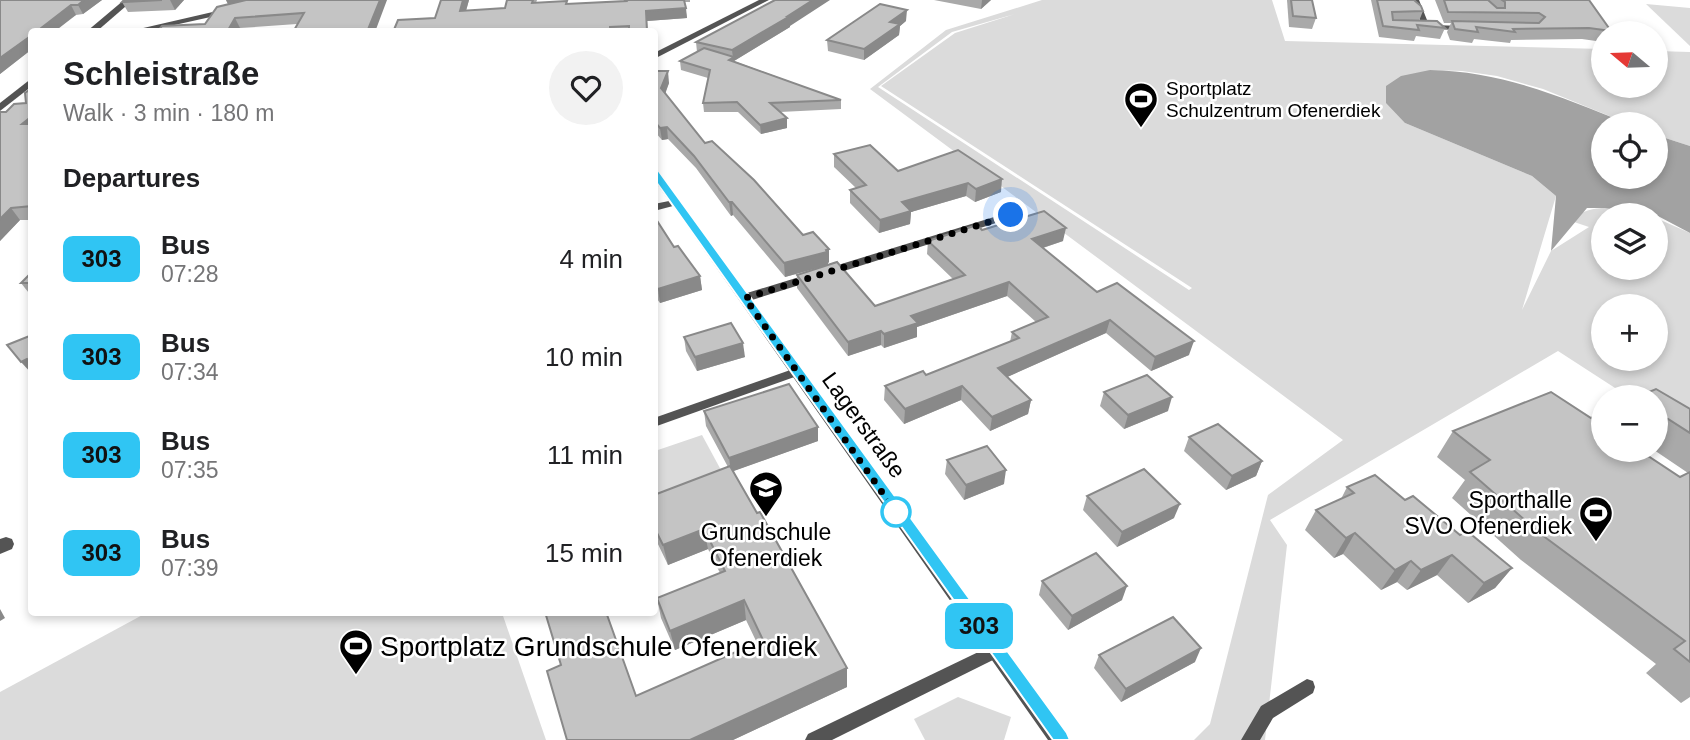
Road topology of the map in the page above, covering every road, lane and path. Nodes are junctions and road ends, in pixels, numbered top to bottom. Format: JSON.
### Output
{"nodes":[{"id":1,"x":129,"y":0,"type":"edge"},
{"id":2,"x":765,"y":0,"type":"edge"},
{"id":3,"x":1416,"y":0,"type":"edge"},
{"id":4,"x":239,"y":9,"type":"edge"},
{"id":5,"x":1415,"y":27,"type":"edge"},
{"id":6,"x":1426,"y":27,"type":"junction"},
{"id":7,"x":95,"y":28,"type":"edge"},
{"id":8,"x":149,"y":28,"type":"edge"},
{"id":9,"x":1479,"y":28,"type":"edge"},
{"id":10,"x":658,"y":55,"type":"edge"},
{"id":11,"x":28,"y":85,"type":"edge"},
{"id":12,"x":4,"y":110,"type":"edge"},
{"id":13,"x":658,"y":177,"type":"edge"},
{"id":14,"x":677,"y":202,"type":"junction"},
{"id":15,"x":658,"y":207,"type":"edge"},
{"id":16,"x":1011,"y":215,"type":"dead end"},
{"id":17,"x":745,"y":298,"type":"junction"},
{"id":18,"x":796,"y":372,"type":"junction"},
{"id":19,"x":658,"y":422,"type":"edge"},
{"id":20,"x":995,"y":651,"type":"junction"},
{"id":21,"x":1307,"y":687,"type":"dead end"},
{"id":22,"x":814,"y":740,"type":"edge"},
{"id":23,"x":1060,"y":740,"type":"edge"},
{"id":24,"x":1250,"y":740,"type":"edge"}],
"edges":[{"from":1,"to":7,"type":"street"},
{"from":2,"to":10,"type":"street"},
{"from":3,"to":6,"type":"lane"},
{"from":4,"to":8,"type":"street"},
{"from":5,"to":6,"type":"lane"},
{"from":6,"to":9,"type":"lane"},
{"from":11,"to":12,"type":"street"},
{"from":13,"to":14,"type":"street","name":"Lagerstraße"},
{"from":14,"to":15,"type":"street"},
{"from":14,"to":17,"type":"street","name":"Lagerstraße"},
{"from":16,"to":17,"type":"street"},
{"from":17,"to":18,"type":"street","name":"Lagerstraße"},
{"from":18,"to":19,"type":"lane"},
{"from":18,"to":20,"type":"street","name":"Lagerstraße"},
{"from":20,"to":22,"type":"lane"},
{"from":20,"to":23,"type":"street","name":"Lagerstraße"},
{"from":21,"to":24,"type":"lane"}]}
